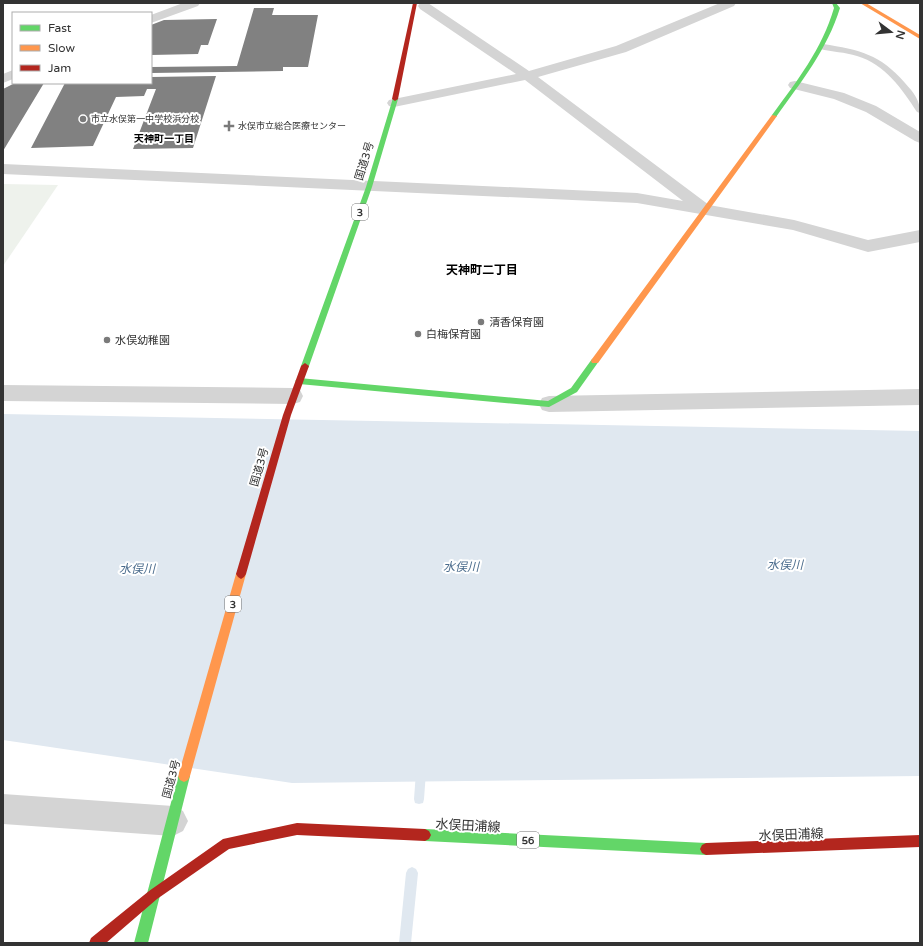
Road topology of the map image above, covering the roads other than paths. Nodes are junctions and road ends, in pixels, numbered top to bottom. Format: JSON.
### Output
{"nodes":[{"id":1,"x":194,"y":3,"type":"edge"},
{"id":2,"x":730,"y":3,"type":"edge"},
{"id":3,"x":834,"y":3,"type":"edge"},
{"id":4,"x":862,"y":3,"type":"edge"},
{"id":5,"x":420,"y":5,"type":"edge"},
{"id":6,"x":152,"y":19,"type":"edge"},
{"id":7,"x":920,"y":38,"type":"edge"},
{"id":8,"x":823,"y":47,"type":"junction"},
{"id":9,"x":12,"y":74,"type":"edge"},
{"id":10,"x":528,"y":76,"type":"junction"},
{"id":11,"x":3,"y":79,"type":"edge"},
{"id":12,"x":795,"y":86,"type":"junction"},
{"id":13,"x":394,"y":103,"type":"junction"},
{"id":14,"x":920,"y":110,"type":"edge"},
{"id":15,"x":920,"y":138,"type":"edge"},
{"id":16,"x":3,"y":169,"type":"edge"},
{"id":17,"x":369,"y":187,"type":"junction"},
{"id":18,"x":706,"y":210,"type":"junction"},
{"id":19,"x":920,"y":236,"type":"edge"},
{"id":20,"x":3,"y":393,"type":"edge"},
{"id":21,"x":293,"y":397,"type":"junction"},
{"id":22,"x":920,"y":398,"type":"edge"},
{"id":23,"x":549,"y":404,"type":"junction"},
{"id":24,"x":3,"y":810,"type":"edge"},
{"id":25,"x":173,"y":821,"type":"junction"},
{"id":26,"x":920,"y":841,"type":"edge"},
{"id":27,"x":154,"y":895,"type":"junction"},
{"id":28,"x":96,"y":943,"type":"edge"},
{"id":29,"x":141,"y":943,"type":"edge"}],
"edges":[{"from":1,"to":6,"type":"street"},
{"from":2,"to":10,"type":"street"},
{"from":3,"to":8,"type":"main road"},
{"from":4,"to":7,"type":"main road"},
{"from":5,"to":10,"type":"street"},
{"from":5,"to":13,"type":"main road","name":"国道3号","number":"3"},
{"from":8,"to":12,"type":"main road"},
{"from":8,"to":14,"type":"lane"},
{"from":9,"to":11,"type":"street"},
{"from":10,"to":13,"type":"street"},
{"from":10,"to":18,"type":"street"},
{"from":12,"to":15,"type":"street"},
{"from":12,"to":18,"type":"main road"},
{"from":13,"to":17,"type":"main road","name":"国道3号","number":"3"},
{"from":16,"to":17,"type":"street"},
{"from":17,"to":18,"type":"street"},
{"from":17,"to":21,"type":"main road","name":"国道3号","number":"3"},
{"from":18,"to":19,"type":"street"},
{"from":18,"to":23,"type":"main road"},
{"from":20,"to":21,"type":"street"},
{"from":21,"to":23,"type":"main road"},
{"from":21,"to":25,"type":"main road","name":"国道3号","number":"3"},
{"from":22,"to":23,"type":"street"},
{"from":24,"to":25,"type":"street"},
{"from":25,"to":27,"type":"main road","name":"国道3号","number":"3"},
{"from":26,"to":27,"type":"main road","name":"水俣田浦線","number":"56"},
{"from":27,"to":28,"type":"main road","name":"水俣田浦線"},
{"from":27,"to":29,"type":"main road","name":"国道3号","number":"3"}]}
